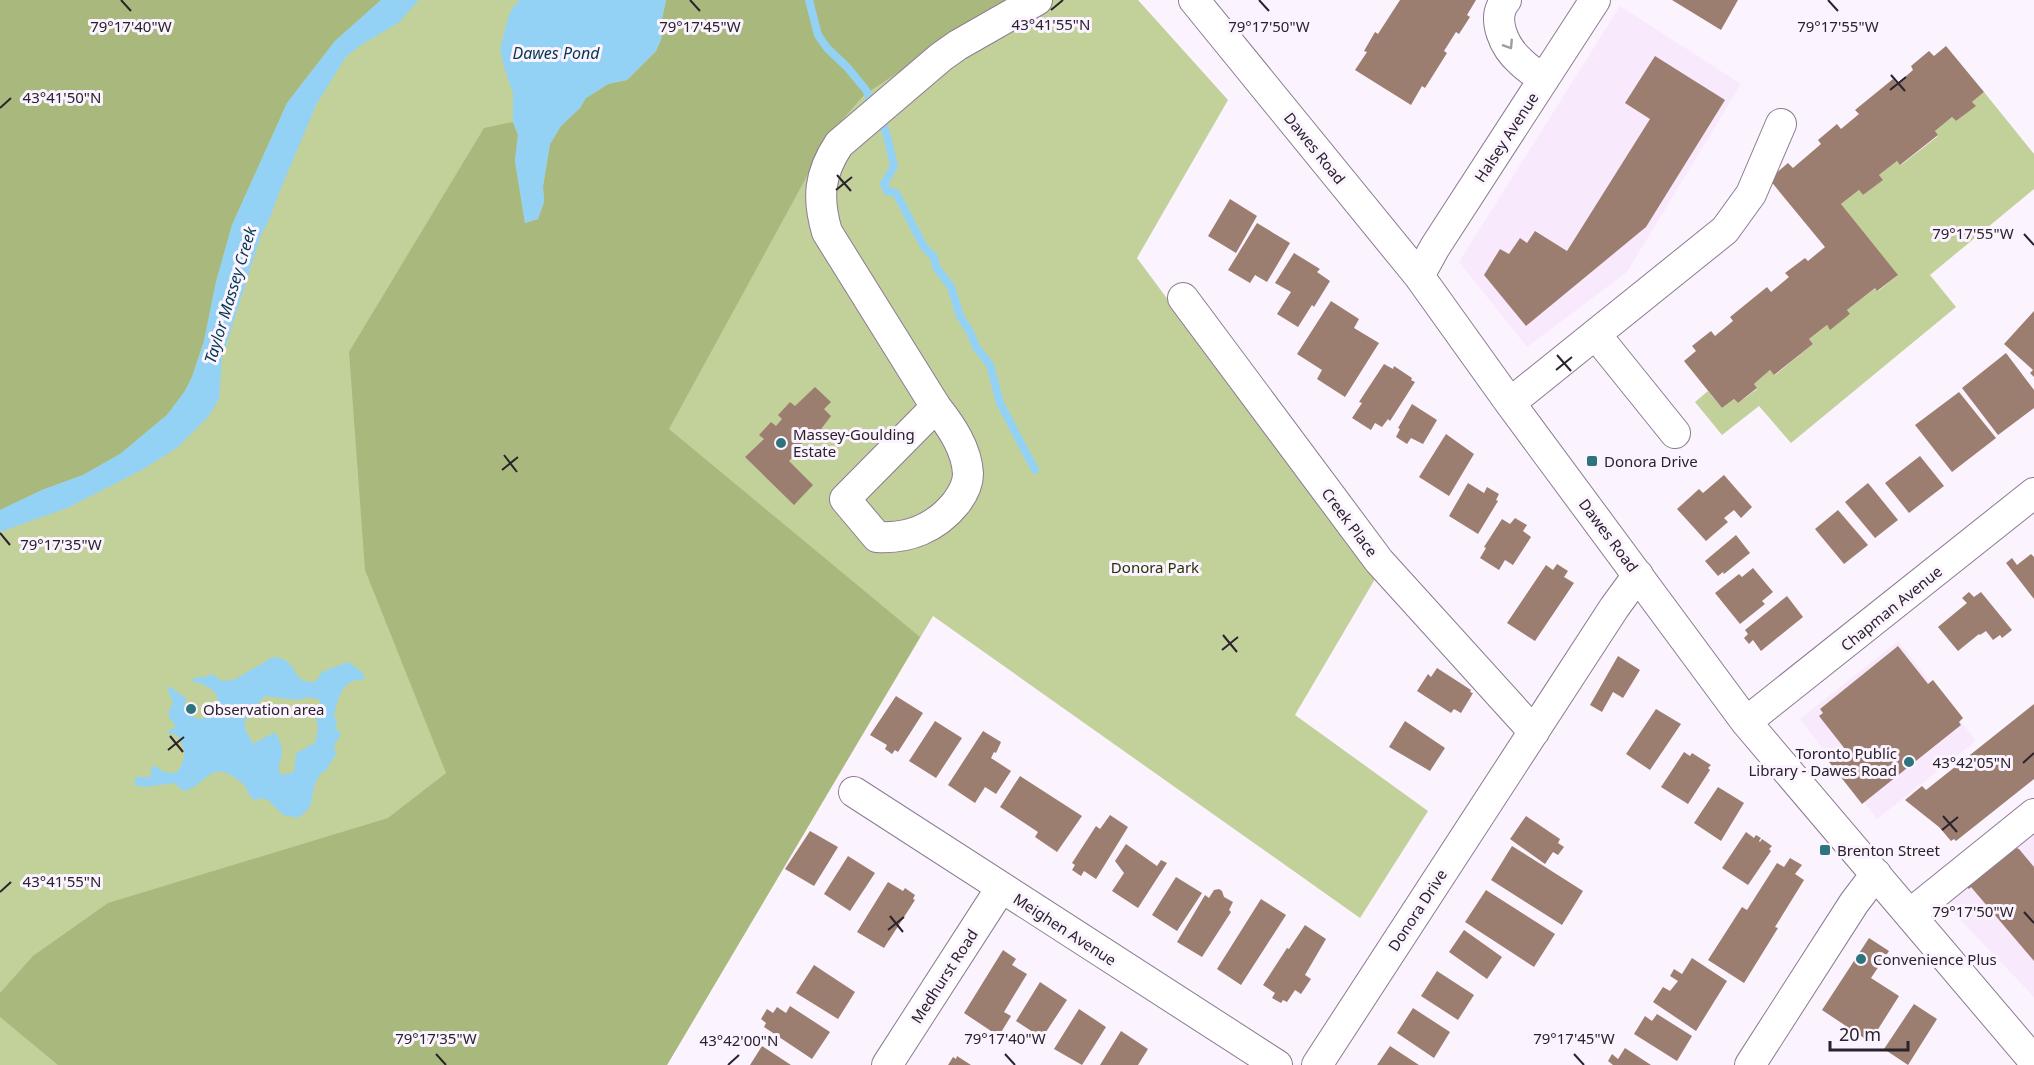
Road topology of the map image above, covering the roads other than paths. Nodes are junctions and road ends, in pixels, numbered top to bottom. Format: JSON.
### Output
{"nodes":[{"id":1,"x":1037,"y":0,"type":"edge"},
{"id":2,"x":1194,"y":0,"type":"edge"},
{"id":3,"x":1506,"y":0,"type":"edge"},
{"id":4,"x":1595,"y":0,"type":"edge"},
{"id":5,"x":1544,"y":79,"type":"junction"},
{"id":6,"x":1781,"y":124,"type":"dead end"},
{"id":7,"x":1419,"y":276,"type":"junction"},
{"id":8,"x":1183,"y":298,"type":"dead end"},
{"id":9,"x":1596,"y":335,"type":"junction"},
{"id":10,"x":1510,"y":403,"type":"junction"},
{"id":11,"x":936,"y":407,"type":"dead end"},
{"id":12,"x":1675,"y":433,"type":"dead end"},
{"id":13,"x":2034,"y":493,"type":"edge"},
{"id":14,"x":1638,"y":575,"type":"junction"},
{"id":15,"x":1746,"y":722,"type":"junction"},
{"id":16,"x":1534,"y":732,"type":"junction"},
{"id":17,"x":854,"y":792,"type":"dead end"},
{"id":18,"x":2032,"y":819,"type":"edge"},
{"id":19,"x":1876,"y":874,"type":"junction"},
{"id":20,"x":1001,"y":888,"type":"junction"},
{"id":21,"x":1910,"y":914,"type":"junction"},
{"id":22,"x":2034,"y":1061,"type":"edge"},
{"id":23,"x":887,"y":1065,"type":"edge"},
{"id":24,"x":1277,"y":1065,"type":"edge"},
{"id":25,"x":1317,"y":1065,"type":"edge"},
{"id":26,"x":1750,"y":1065,"type":"edge"}],
"edges":[{"from":1,"to":11,"type":"street"},
{"from":2,"to":7,"type":"street","name":"Dawes Road"},
{"from":3,"to":5,"type":"street","one_way":true},
{"from":4,"to":5,"type":"street","name":"Halsey Avenue"},
{"from":5,"to":7,"type":"street","name":"Halsey Avenue"},
{"from":6,"to":9,"type":"street"},
{"from":7,"to":10,"type":"street","name":"Dawes Road"},
{"from":8,"to":16,"type":"street","name":"Creek Place"},
{"from":9,"to":10,"type":"street"},
{"from":9,"to":12,"type":"street"},
{"from":10,"to":14,"type":"street","name":"Dawes Road"},
{"from":13,"to":15,"type":"street","name":"Chapman Avenue"},
{"from":14,"to":15,"type":"street","name":"Dawes Road"},
{"from":14,"to":16,"type":"street","name":"Donora Drive"},
{"from":15,"to":19,"type":"street","name":"Dawes Road"},
{"from":16,"to":25,"type":"street","name":"Donora Drive"},
{"from":17,"to":20,"type":"street","name":"Meighen Avenue"},
{"from":18,"to":21,"type":"street"},
{"from":19,"to":21,"type":"street","name":"Dawes Road"},
{"from":19,"to":26,"type":"street"},
{"from":20,"to":23,"type":"street","name":"Medhurst Road"},
{"from":20,"to":24,"type":"street","name":"Meighen Avenue"},
{"from":21,"to":22,"type":"street","name":"Dawes Road"}]}
